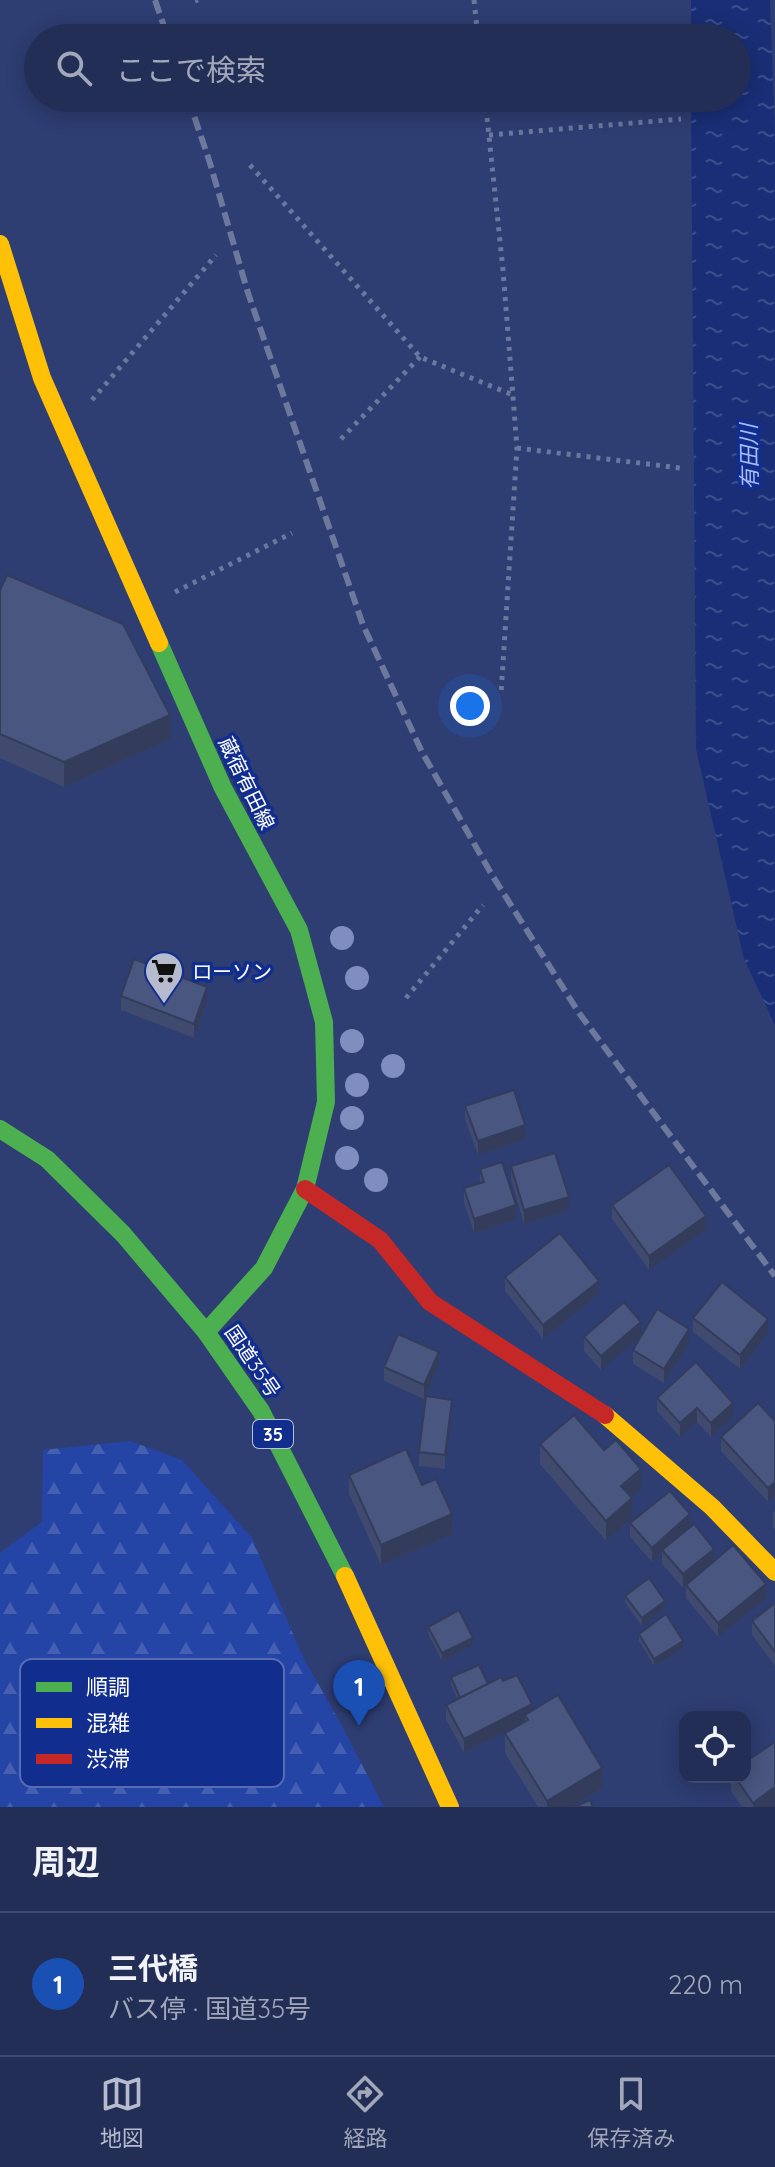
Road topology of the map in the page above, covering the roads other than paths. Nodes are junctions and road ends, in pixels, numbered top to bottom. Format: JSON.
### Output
{"nodes":[{"id":1,"x":0,"y":244,"type":"edge"},
{"id":2,"x":0,"y":1129,"type":"edge"},
{"id":3,"x":305,"y":1189,"type":"junction"},
{"id":4,"x":206,"y":1332,"type":"junction"},
{"id":5,"x":775,"y":1572,"type":"edge"},
{"id":6,"x":450,"y":1807,"type":"edge"}],
"edges":[{"from":1,"to":3,"type":"main road","name":"蔵宿有田線"},
{"from":2,"to":4,"type":"main road","name":"国道35号","number":"35"},
{"from":3,"to":4,"type":"main road","name":"蔵宿有田線"},
{"from":3,"to":5,"type":"main road"},
{"from":4,"to":6,"type":"main road","name":"国道35号","number":"35"}]}
